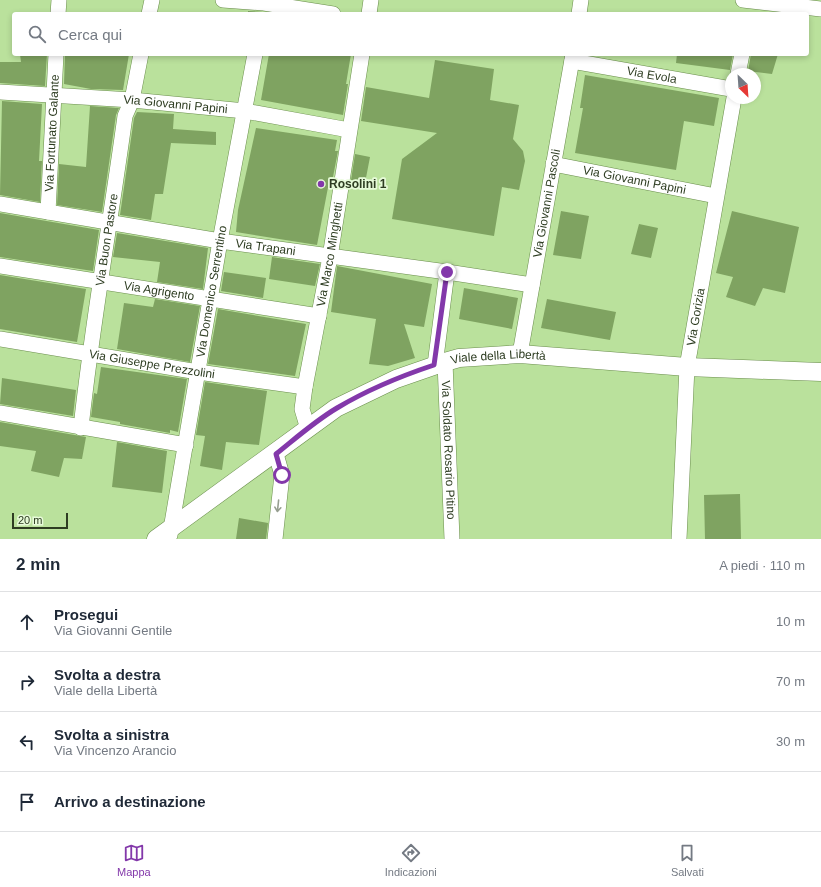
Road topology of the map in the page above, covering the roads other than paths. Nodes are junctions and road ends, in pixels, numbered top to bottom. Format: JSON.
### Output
{"nodes":[{"id":1,"x":58,"y":0,"type":"edge"},
{"id":2,"x":152,"y":0,"type":"edge"},
{"id":3,"x":223,"y":0,"type":"edge"},
{"id":4,"x":371,"y":0,"type":"edge"},
{"id":5,"x":581,"y":0,"type":"edge"},
{"id":6,"x":750,"y":4,"type":"edge"},
{"id":7,"x":264,"y":6,"type":"edge"},
{"id":8,"x":821,"y":9,"type":"edge"},
{"id":9,"x":58,"y":12,"type":"edge"},
{"id":10,"x":149,"y":12,"type":"edge"},
{"id":11,"x":316,"y":12,"type":"edge"},
{"id":12,"x":369,"y":12,"type":"edge"},
{"id":13,"x":579,"y":12,"type":"edge"},
{"id":14,"x":56,"y":56,"type":"edge"},
{"id":15,"x":141,"y":56,"type":"edge"},
{"id":16,"x":255,"y":56,"type":"edge"},
{"id":17,"x":362,"y":56,"type":"edge"},
{"id":18,"x":742,"y":56,"type":"edge"},
{"id":19,"x":573,"y":58,"type":"edge"},
{"id":20,"x":739,"y":68,"type":"edge"},
{"id":21,"x":725,"y":88,"type":"edge"},
{"id":22,"x":0,"y":92,"type":"edge"},
{"id":23,"x":54,"y":97,"type":"junction"},
{"id":24,"x":132,"y":100,"type":"junction"},
{"id":25,"x":733,"y":104,"type":"edge"},
{"id":26,"x":245,"y":111,"type":"junction"},
{"id":27,"x":349,"y":130,"type":"junction"},
{"id":28,"x":553,"y":164,"type":"junction"},
{"id":29,"x":716,"y":196,"type":"junction"},
{"id":30,"x":0,"y":204,"type":"edge"},
{"id":31,"x":48,"y":212,"type":"junction"},
{"id":32,"x":110,"y":222,"type":"junction"},
{"id":33,"x":220,"y":241,"type":"junction"},
{"id":34,"x":330,"y":257,"type":"junction"},
{"id":35,"x":0,"y":266,"type":"edge"},
{"id":36,"x":447,"y":272,"type":"junction"},
{"id":37,"x":100,"y":283,"type":"junction"},
{"id":38,"x":532,"y":285,"type":"junction"},
{"id":39,"x":211,"y":300,"type":"junction"},
{"id":40,"x":319,"y":316,"type":"junction"},
{"id":41,"x":0,"y":339,"type":"edge"},
{"id":42,"x":89,"y":353,"type":"junction"},
{"id":43,"x":520,"y":354,"type":"junction"},
{"id":44,"x":440,"y":363,"type":"junction"},
{"id":45,"x":687,"y":367,"type":"junction"},
{"id":46,"x":198,"y":372,"type":"junction"},
{"id":47,"x":821,"y":372,"type":"edge"},
{"id":48,"x":305,"y":387,"type":"junction"},
{"id":49,"x":0,"y":413,"type":"edge"},
{"id":50,"x":82,"y":428,"type":"junction"},
{"id":51,"x":308,"y":429,"type":"junction"},
{"id":52,"x":186,"y":446,"type":"junction"},
{"id":53,"x":276,"y":454,"type":"junction"},
{"id":54,"x":165,"y":536,"type":"edge"},
{"id":55,"x":275,"y":539,"type":"edge"},
{"id":56,"x":452,"y":539,"type":"edge"},
{"id":57,"x":679,"y":539,"type":"edge"}],
"edges":[{"from":1,"to":9,"type":"street"},
{"from":2,"to":10,"type":"street"},
{"from":3,"to":7,"type":"street"},
{"from":4,"to":12,"type":"street"},
{"from":5,"to":13,"type":"street"},
{"from":6,"to":8,"type":"street"},
{"from":7,"to":11,"type":"street"},
{"from":14,"to":23,"type":"street","name":"Via Fortunato Galante"},
{"from":15,"to":24,"type":"street","name":"Via Buon Pastore"},
{"from":16,"to":26,"type":"street","name":"Via Domenico Serrentino"},
{"from":17,"to":27,"type":"street","name":"Via Marco Minghetti"},
{"from":18,"to":20,"type":"street"},
{"from":19,"to":21,"type":"street","name":"Via Evola"},
{"from":19,"to":28,"type":"street","name":"Via Giovanni Pascoli"},
{"from":22,"to":23,"type":"street","name":"Via Giovanni Papini"},
{"from":23,"to":24,"type":"street","name":"Via Giovanni Papini"},
{"from":23,"to":31,"type":"street","name":"Via Fortunato Galante"},
{"from":24,"to":26,"type":"street","name":"Via Giovanni Papini"},
{"from":24,"to":32,"type":"street","name":"Via Buon Pastore"},
{"from":25,"to":29,"type":"street","name":"Via Gorizia"},
{"from":26,"to":27,"type":"street","name":"Via Giovanni Papini"},
{"from":26,"to":33,"type":"street","name":"Via Domenico Serrentino"},
{"from":27,"to":34,"type":"street","name":"Via Marco Minghetti"},
{"from":28,"to":29,"type":"street","name":"Via Giovanni Papini"},
{"from":28,"to":38,"type":"street","name":"Via Giovanni Pascoli"},
{"from":29,"to":45,"type":"street","name":"Via Gorizia"},
{"from":30,"to":31,"type":"street","name":"Via Trapani"},
{"from":31,"to":32,"type":"street","name":"Via Trapani"},
{"from":32,"to":33,"type":"street","name":"Via Trapani"},
{"from":32,"to":37,"type":"street","name":"Via Buon Pastore"},
{"from":33,"to":34,"type":"street","name":"Via Trapani"},
{"from":33,"to":39,"type":"street","name":"Via Domenico Serrentino"},
{"from":34,"to":36,"type":"street","name":"Via Trapani"},
{"from":34,"to":40,"type":"street","name":"Via Marco Minghetti"},
{"from":35,"to":37,"type":"street","name":"Via Agrigento"},
{"from":36,"to":38,"type":"street","name":"Via Trapani"},
{"from":36,"to":44,"type":"street","name":"Via Soldato Rosario Pitino"},
{"from":37,"to":39,"type":"street","name":"Via Agrigento"},
{"from":37,"to":42,"type":"street","name":"Via Buon Pastore"},
{"from":38,"to":43,"type":"street","name":"Via Giovanni Pascoli"},
{"from":39,"to":40,"type":"street","name":"Via Agrigento"},
{"from":39,"to":46,"type":"street","name":"Via Domenico Serrentino"},
{"from":40,"to":48,"type":"street","name":"Via Marco Minghetti"},
{"from":41,"to":42,"type":"street","name":"Via Giuseppe Prezzolini"},
{"from":42,"to":46,"type":"street","name":"Via Giuseppe Prezzolini"},
{"from":42,"to":50,"type":"street","name":"Via Buon Pastore"},
{"from":43,"to":44,"type":"street","name":"Viale della Libertà"},
{"from":43,"to":45,"type":"street","name":"Viale della Libertà"},
{"from":44,"to":51,"type":"street","name":"Viale della Libertà"},
{"from":44,"to":56,"type":"street","name":"Via Soldato Rosario Pitino"},
{"from":45,"to":47,"type":"street","name":"Viale della Libertà"},
{"from":45,"to":57,"type":"street","name":"Via Gorizia"},
{"from":46,"to":48,"type":"street","name":"Via Giuseppe Prezzolini"},
{"from":46,"to":52,"type":"street","name":"Via Domenico Serrentino"},
{"from":48,"to":51,"type":"street","name":"Via Marco Minghetti"},
{"from":49,"to":50,"type":"street"},
{"from":50,"to":52,"type":"street"},
{"from":51,"to":53,"type":"street","name":"Viale della Libertà"},
{"from":52,"to":54,"type":"street","name":"Via Domenico Serrentino"},
{"from":53,"to":54,"type":"street","name":"Viale della Libertà"},
{"from":53,"to":55,"type":"street","one_way":true}]}
